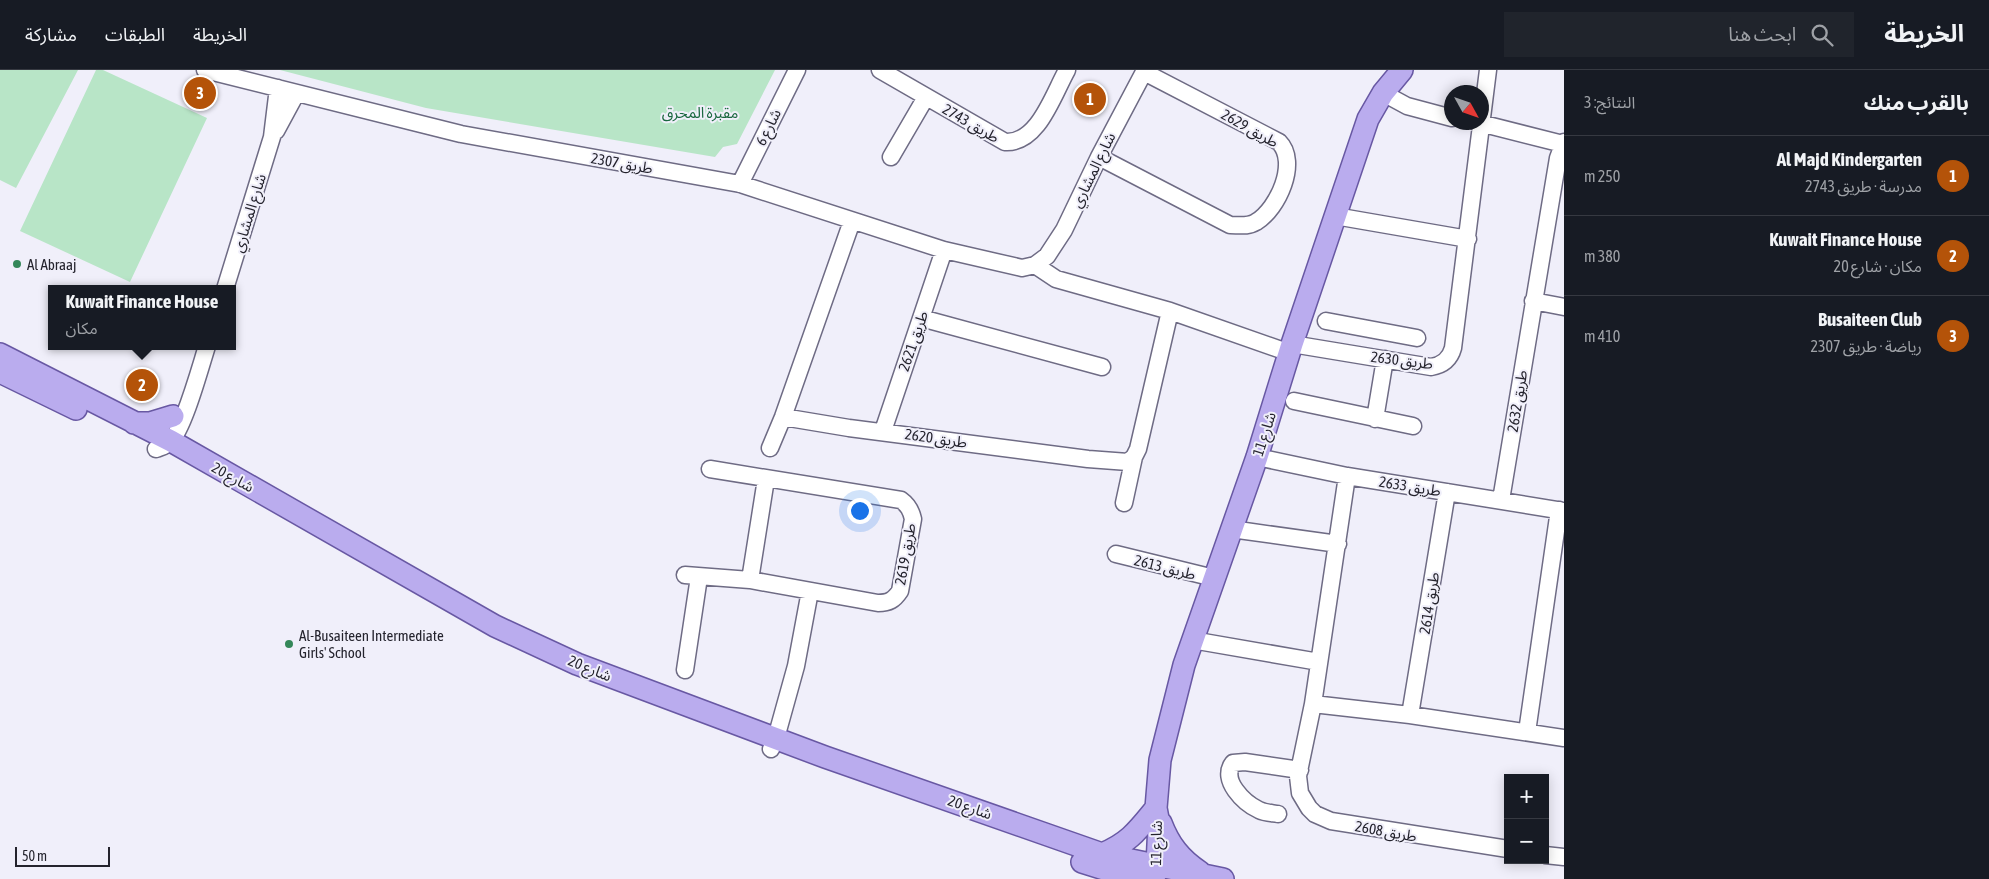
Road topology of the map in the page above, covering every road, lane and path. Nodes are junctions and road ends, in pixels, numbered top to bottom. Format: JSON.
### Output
{"nodes":[{"id":1,"x":205,"y":70,"type":"edge"},
{"id":2,"x":796,"y":70,"type":"edge"},
{"id":3,"x":880,"y":70,"type":"edge"},
{"id":4,"x":1067,"y":70,"type":"edge"},
{"id":5,"x":1402,"y":70,"type":"edge"},
{"id":6,"x":1488,"y":70,"type":"edge"},
{"id":7,"x":1144,"y":71,"type":"edge"},
{"id":8,"x":1485,"y":85,"type":"edge"},
{"id":9,"x":278,"y":88,"type":"junction"},
{"id":10,"x":1383,"y":93,"type":"junction"},
{"id":11,"x":296,"y":94,"type":"junction"},
{"id":12,"x":926,"y":97,"type":"junction"},
{"id":13,"x":1444,"y":116,"type":"edge"},
{"id":14,"x":1489,"y":125,"type":"edge"},
{"id":15,"x":1478,"y":130,"type":"edge"},
{"id":16,"x":272,"y":137,"type":"junction"},
{"id":17,"x":1563,"y":143,"type":"edge"},
{"id":18,"x":891,"y":157,"type":"dead end"},
{"id":19,"x":1099,"y":157,"type":"junction"},
{"id":20,"x":740,"y":184,"type":"junction"},
{"id":21,"x":1335,"y":216,"type":"junction"},
{"id":22,"x":852,"y":220,"type":"junction"},
{"id":23,"x":1468,"y":239,"type":"junction"},
{"id":24,"x":944,"y":250,"type":"junction"},
{"id":25,"x":1035,"y":266,"type":"junction"},
{"id":26,"x":227,"y":285,"type":"edge"},
{"id":27,"x":1533,"y":301,"type":"junction"},
{"id":28,"x":1564,"y":306,"type":"edge"},
{"id":29,"x":1170,"y":311,"type":"junction"},
{"id":30,"x":921,"y":318,"type":"junction"},
{"id":31,"x":1326,"y":321,"type":"dead end"},
{"id":32,"x":1368,"y":329,"type":"junction"},
{"id":33,"x":1417,"y":338,"type":"dead end"},
{"id":34,"x":1291,"y":348,"type":"junction"},
{"id":35,"x":206,"y":350,"type":"edge"},
{"id":36,"x":0,"y":354,"type":"edge"},
{"id":37,"x":1362,"y":356,"type":"junction"},
{"id":38,"x":1385,"y":359,"type":"junction"},
{"id":39,"x":1102,"y":367,"type":"dead end"},
{"id":40,"x":0,"y":372,"type":"edge"},
{"id":41,"x":1294,"y":400,"type":"dead end"},
{"id":42,"x":178,"y":417,"type":"junction"},
{"id":43,"x":783,"y":417,"type":"junction"},
{"id":44,"x":1375,"y":419,"type":"junction"},
{"id":45,"x":134,"y":423,"type":"junction"},
{"id":46,"x":1413,"y":426,"type":"dead end"},
{"id":47,"x":883,"y":431,"type":"junction"},
{"id":48,"x":163,"y":445,"type":"junction"},
{"id":49,"x":770,"y":448,"type":"dead end"},
{"id":50,"x":194,"y":456,"type":"junction"},
{"id":51,"x":1134,"y":457,"type":"junction"},
{"id":52,"x":1257,"y":457,"type":"junction"},
{"id":53,"x":710,"y":469,"type":"dead end"},
{"id":54,"x":1347,"y":476,"type":"junction"},
{"id":55,"x":766,"y":479,"type":"junction"},
{"id":56,"x":1447,"y":492,"type":"junction"},
{"id":57,"x":1502,"y":500,"type":"junction"},
{"id":58,"x":1124,"y":503,"type":"dead end"},
{"id":59,"x":1561,"y":510,"type":"edge"},
{"id":60,"x":1231,"y":529,"type":"junction"},
{"id":61,"x":1338,"y":544,"type":"junction"},
{"id":62,"x":1116,"y":554,"type":"dead end"},
{"id":63,"x":1214,"y":578,"type":"junction"},
{"id":64,"x":750,"y":580,"type":"junction"},
{"id":65,"x":810,"y":591,"type":"junction"},
{"id":66,"x":1192,"y":640,"type":"junction"},
{"id":67,"x":1319,"y":662,"type":"junction"},
{"id":68,"x":685,"y":670,"type":"dead end"},
{"id":69,"x":1313,"y":704,"type":"junction"},
{"id":70,"x":1410,"y":715,"type":"junction"},
{"id":71,"x":1527,"y":732,"type":"junction"},
{"id":72,"x":1564,"y":738,"type":"edge"},
{"id":73,"x":774,"y":744,"type":"junction"},
{"id":74,"x":1300,"y":770,"type":"junction"},
{"id":75,"x":1156,"y":808,"type":"junction"},
{"id":76,"x":1278,"y":814,"type":"dead end"},
{"id":77,"x":976,"y":816,"type":"junction"},
{"id":78,"x":1504,"y":849,"type":"edge"},
{"id":79,"x":1102,"y":854,"type":"junction"},
{"id":80,"x":1549,"y":855,"type":"edge"},
{"id":81,"x":1564,"y":857,"type":"edge"},
{"id":82,"x":1150,"y":874,"type":"edge"},
{"id":83,"x":1216,"y":878,"type":"edge"}],
"edges":[{"from":1,"to":9,"type":"street","name":"طريق 2307"},
{"from":2,"to":20,"type":"street","name":"شارع 6"},
{"from":3,"to":12,"type":"street","name":"طريق 2743"},
{"from":4,"to":12,"type":"street","name":"طريق 2743"},
{"from":5,"to":10,"type":"main road","name":"شارع 11"},
{"from":6,"to":8,"type":"street","name":"طريق 2630"},
{"from":7,"to":19,"type":"street","name":"شارع المشاري"},
{"from":7,"to":19,"type":"street","name":"طريق 2629"},
{"from":9,"to":11,"type":"street","name":"طريق 2307"},
{"from":9,"to":16,"type":"street","name":"شارع المشاري"},
{"from":10,"to":13,"type":"street"},
{"from":10,"to":21,"type":"main road","name":"شارع 11"},
{"from":11,"to":16,"type":"street","name":"شارع المشاري"},
{"from":11,"to":20,"type":"street","name":"طريق 2307"},
{"from":12,"to":18,"type":"street","name":"طريق 2743"},
{"from":14,"to":17,"type":"street"},
{"from":15,"to":23,"type":"street","name":"طريق 2630"},
{"from":16,"to":26,"type":"street","name":"شارع المشاري"},
{"from":17,"to":27,"type":"street","name":"طريق 2632"},
{"from":19,"to":25,"type":"street","name":"شارع المشاري"},
{"from":20,"to":22,"type":"street","name":"طريق 2307"},
{"from":21,"to":23,"type":"street"},
{"from":21,"to":34,"type":"main road","name":"شارع 11"},
{"from":22,"to":24,"type":"street","name":"طريق 2307"},
{"from":22,"to":43,"type":"street"},
{"from":23,"to":38,"type":"street","name":"طريق 2630"},
{"from":24,"to":25,"type":"street","name":"طريق 2307"},
{"from":24,"to":30,"type":"street","name":"طريق 2621"},
{"from":25,"to":29,"type":"street","name":"طريق 2630"},
{"from":27,"to":28,"type":"street"},
{"from":27,"to":57,"type":"street","name":"طريق 2632"},
{"from":29,"to":34,"type":"street","name":"طريق 2630"},
{"from":29,"to":51,"type":"street"},
{"from":30,"to":39,"type":"street"},
{"from":30,"to":47,"type":"street","name":"طريق 2621"},
{"from":31,"to":32,"type":"street"},
{"from":32,"to":33,"type":"street"},
{"from":32,"to":37,"type":"street"},
{"from":34,"to":37,"type":"street","name":"طريق 2630"},
{"from":34,"to":52,"type":"main road","name":"شارع 11"},
{"from":35,"to":42,"type":"street"},
{"from":36,"to":45,"type":"main road","name":"شارع 20"},
{"from":37,"to":38,"type":"street","name":"طريق 2630"},
{"from":38,"to":44,"type":"street"},
{"from":40,"to":48,"type":"main road","name":"شارع 20"},
{"from":41,"to":44,"type":"street"},
{"from":42,"to":45,"type":"main road"},
{"from":42,"to":48,"type":"street"},
{"from":42,"to":50,"type":"main road"},
{"from":43,"to":47,"type":"street","name":"طريق 2620"},
{"from":43,"to":49,"type":"street"},
{"from":44,"to":46,"type":"street"},
{"from":45,"to":48,"type":"main road","name":"شارع 20"},
{"from":47,"to":51,"type":"street","name":"طريق 2620"},
{"from":48,"to":50,"type":"main road","name":"شارع 20"},
{"from":48,"to":73,"type":"main road","name":"شارع 20"},
{"from":50,"to":73,"type":"main road","name":"شارع 20"},
{"from":51,"to":58,"type":"street"},
{"from":52,"to":54,"type":"street","name":"طريق 2633"},
{"from":52,"to":60,"type":"main road","name":"شارع 11"},
{"from":53,"to":55,"type":"street","name":"طريق 2619"},
{"from":54,"to":56,"type":"street","name":"طريق 2633"},
{"from":54,"to":61,"type":"street","name":"طريق 2608"},
{"from":55,"to":64,"type":"street"},
{"from":55,"to":65,"type":"street","name":"طريق 2619"},
{"from":56,"to":57,"type":"street","name":"طريق 2633"},
{"from":56,"to":70,"type":"street","name":"طريق 2614"},
{"from":57,"to":59,"type":"street","name":"طريق 2633"},
{"from":59,"to":71,"type":"street"},
{"from":60,"to":61,"type":"street"},
{"from":60,"to":63,"type":"main road","name":"شارع 11"},
{"from":61,"to":67,"type":"street","name":"طريق 2608"},
{"from":62,"to":63,"type":"street","name":"طريق 2613"},
{"from":63,"to":66,"type":"main road","name":"شارع 11"},
{"from":64,"to":65,"type":"street","name":"طريق 2619"},
{"from":64,"to":68,"type":"street","name":"طريق 2619"},
{"from":65,"to":73,"type":"street"},
{"from":66,"to":67,"type":"street"},
{"from":66,"to":75,"type":"main road","name":"شارع 11"},
{"from":67,"to":69,"type":"street","name":"طريق 2608"},
{"from":69,"to":70,"type":"street"},
{"from":69,"to":74,"type":"street","name":"طريق 2608"},
{"from":70,"to":71,"type":"street"},
{"from":71,"to":72,"type":"street"},
{"from":73,"to":77,"type":"main road","name":"شارع 20"},
{"from":74,"to":76,"type":"street"},
{"from":74,"to":78,"type":"street","name":"طريق 2608"},
{"from":75,"to":79,"type":"main road"},
{"from":75,"to":82,"type":"main road","name":"شارع 11"},
{"from":75,"to":83,"type":"main road"},
{"from":77,"to":79,"type":"main road","name":"شارع 20"},
{"from":77,"to":82,"type":"main road","name":"شارع 20"},
{"from":79,"to":82,"type":"main road","name":"شارع 20"},
{"from":80,"to":81,"type":"street"},
{"from":82,"to":83,"type":"main road","name":"شارع 20"}]}
